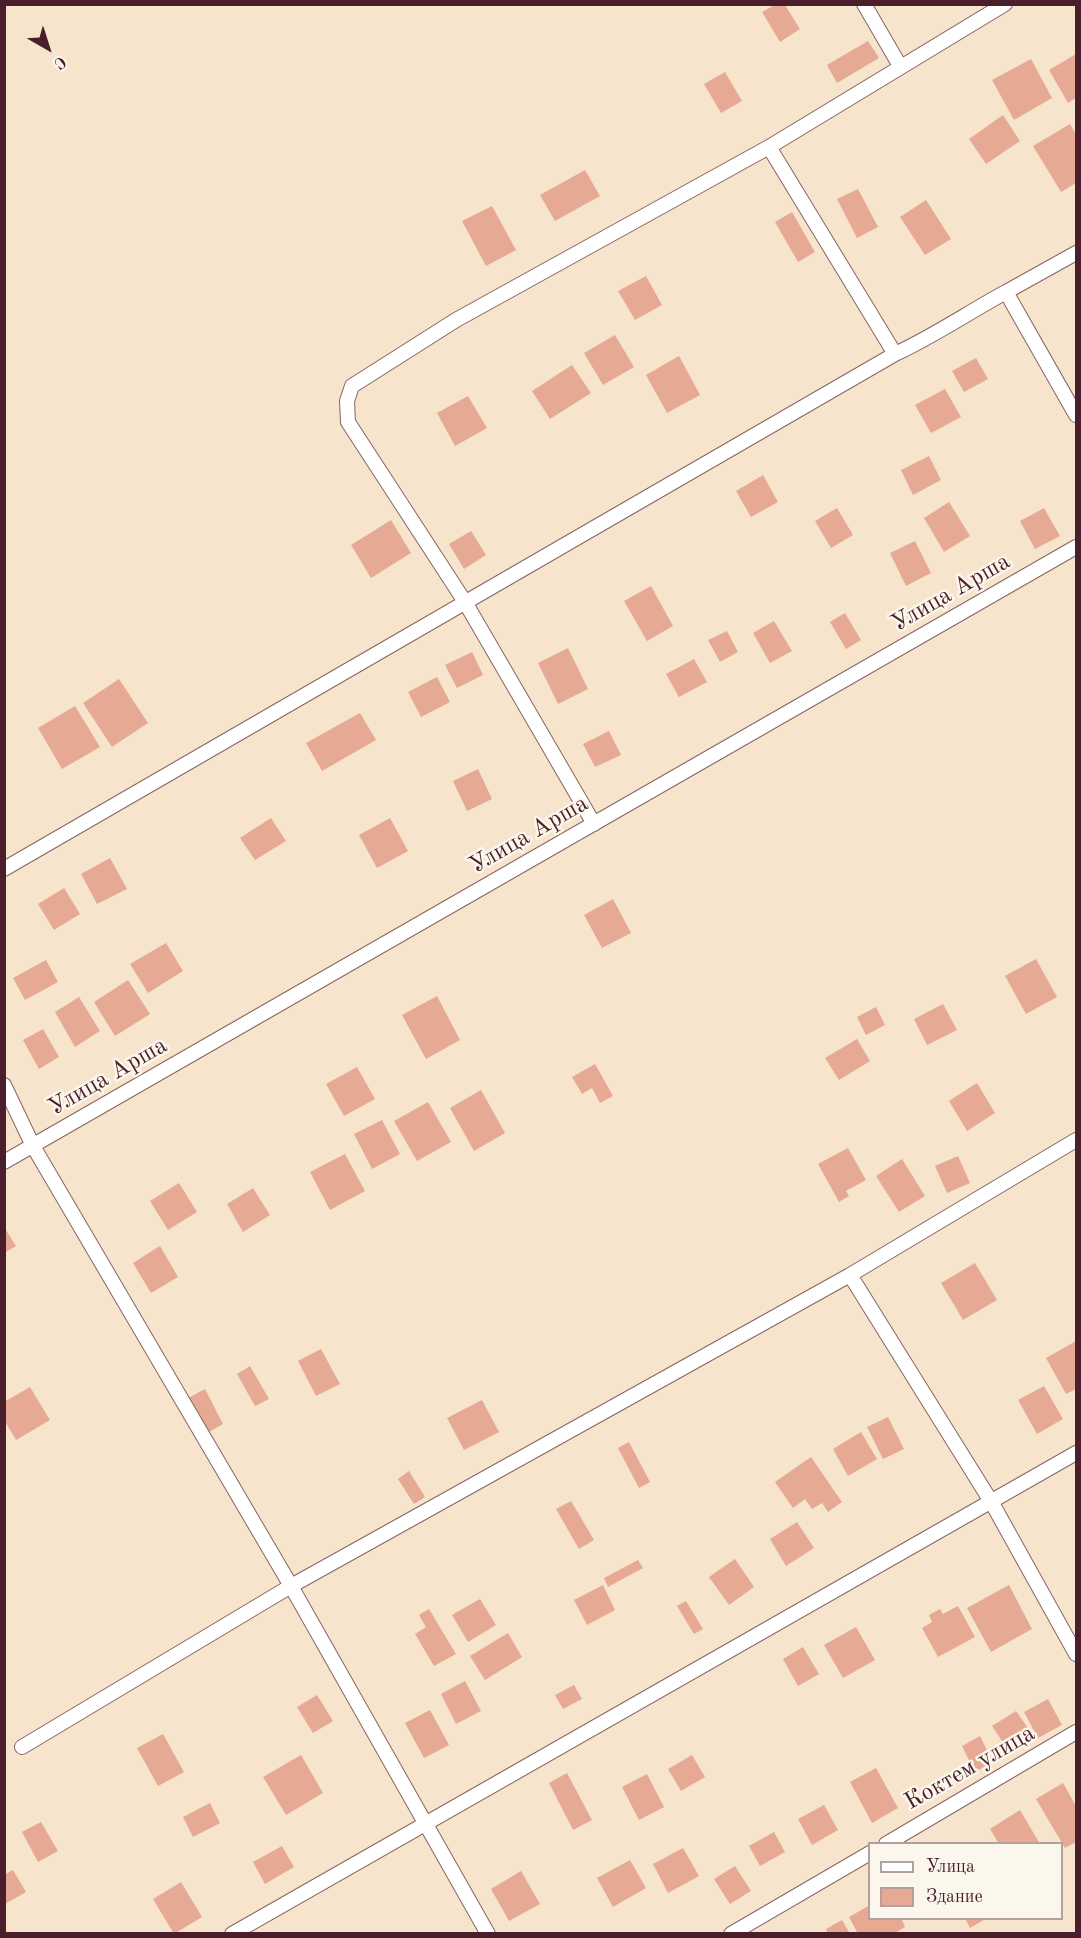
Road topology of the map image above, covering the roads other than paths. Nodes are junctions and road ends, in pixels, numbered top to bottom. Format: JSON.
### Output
{"nodes":[{"id":1,"x":864,"y":4,"type":"edge"},
{"id":2,"x":1005,"y":4,"type":"edge"},
{"id":3,"x":900,"y":66,"type":"junction"},
{"id":4,"x":769,"y":147,"type":"junction"},
{"id":5,"x":1077,"y":253,"type":"edge"},
{"id":6,"x":1006,"y":292,"type":"junction"},
{"id":7,"x":895,"y":354,"type":"junction"},
{"id":8,"x":1077,"y":415,"type":"edge"},
{"id":9,"x":1077,"y":547,"type":"edge"},
{"id":10,"x":465,"y":602,"type":"junction"},
{"id":11,"x":594,"y":824,"type":"junction"},
{"id":12,"x":4,"y":869,"type":"edge"},
{"id":13,"x":4,"y":1084,"type":"edge"},
{"id":14,"x":1077,"y":1140,"type":"edge"},
{"id":15,"x":33,"y":1146,"type":"junction"},
{"id":16,"x":4,"y":1162,"type":"edge"},
{"id":17,"x":850,"y":1275,"type":"junction"},
{"id":18,"x":1077,"y":1453,"type":"edge"},
{"id":19,"x":992,"y":1503,"type":"junction"},
{"id":20,"x":291,"y":1586,"type":"junction"},
{"id":21,"x":1077,"y":1654,"type":"edge"},
{"id":22,"x":1077,"y":1732,"type":"edge"},
{"id":23,"x":22,"y":1747,"type":"dead end"},
{"id":24,"x":426,"y":1821,"type":"junction"},
{"id":25,"x":889,"y":1842,"type":"edge"},
{"id":26,"x":868,"y":1854,"type":"edge"},
{"id":27,"x":232,"y":1934,"type":"edge"},
{"id":28,"x":489,"y":1934,"type":"edge"},
{"id":29,"x":731,"y":1934,"type":"edge"}],
"edges":[{"from":1,"to":3,"type":"street"},
{"from":2,"to":3,"type":"street"},
{"from":3,"to":4,"type":"street"},
{"from":4,"to":7,"type":"street"},
{"from":4,"to":10,"type":"street"},
{"from":5,"to":6,"type":"street"},
{"from":6,"to":7,"type":"street"},
{"from":6,"to":8,"type":"street"},
{"from":7,"to":10,"type":"street"},
{"from":9,"to":11,"type":"street","name":"Улица Арша"},
{"from":10,"to":11,"type":"street"},
{"from":10,"to":12,"type":"street"},
{"from":11,"to":15,"type":"street","name":"Улица Арша"},
{"from":13,"to":15,"type":"street"},
{"from":14,"to":17,"type":"street"},
{"from":15,"to":16,"type":"street","name":"Улица Арша"},
{"from":15,"to":20,"type":"street"},
{"from":17,"to":19,"type":"street"},
{"from":17,"to":20,"type":"street"},
{"from":18,"to":19,"type":"street"},
{"from":19,"to":21,"type":"street"},
{"from":19,"to":24,"type":"street"},
{"from":20,"to":23,"type":"street"},
{"from":20,"to":24,"type":"street"},
{"from":22,"to":25,"type":"street","name":"Коктем улица"},
{"from":24,"to":27,"type":"street"},
{"from":24,"to":28,"type":"street"},
{"from":26,"to":29,"type":"street"}]}
